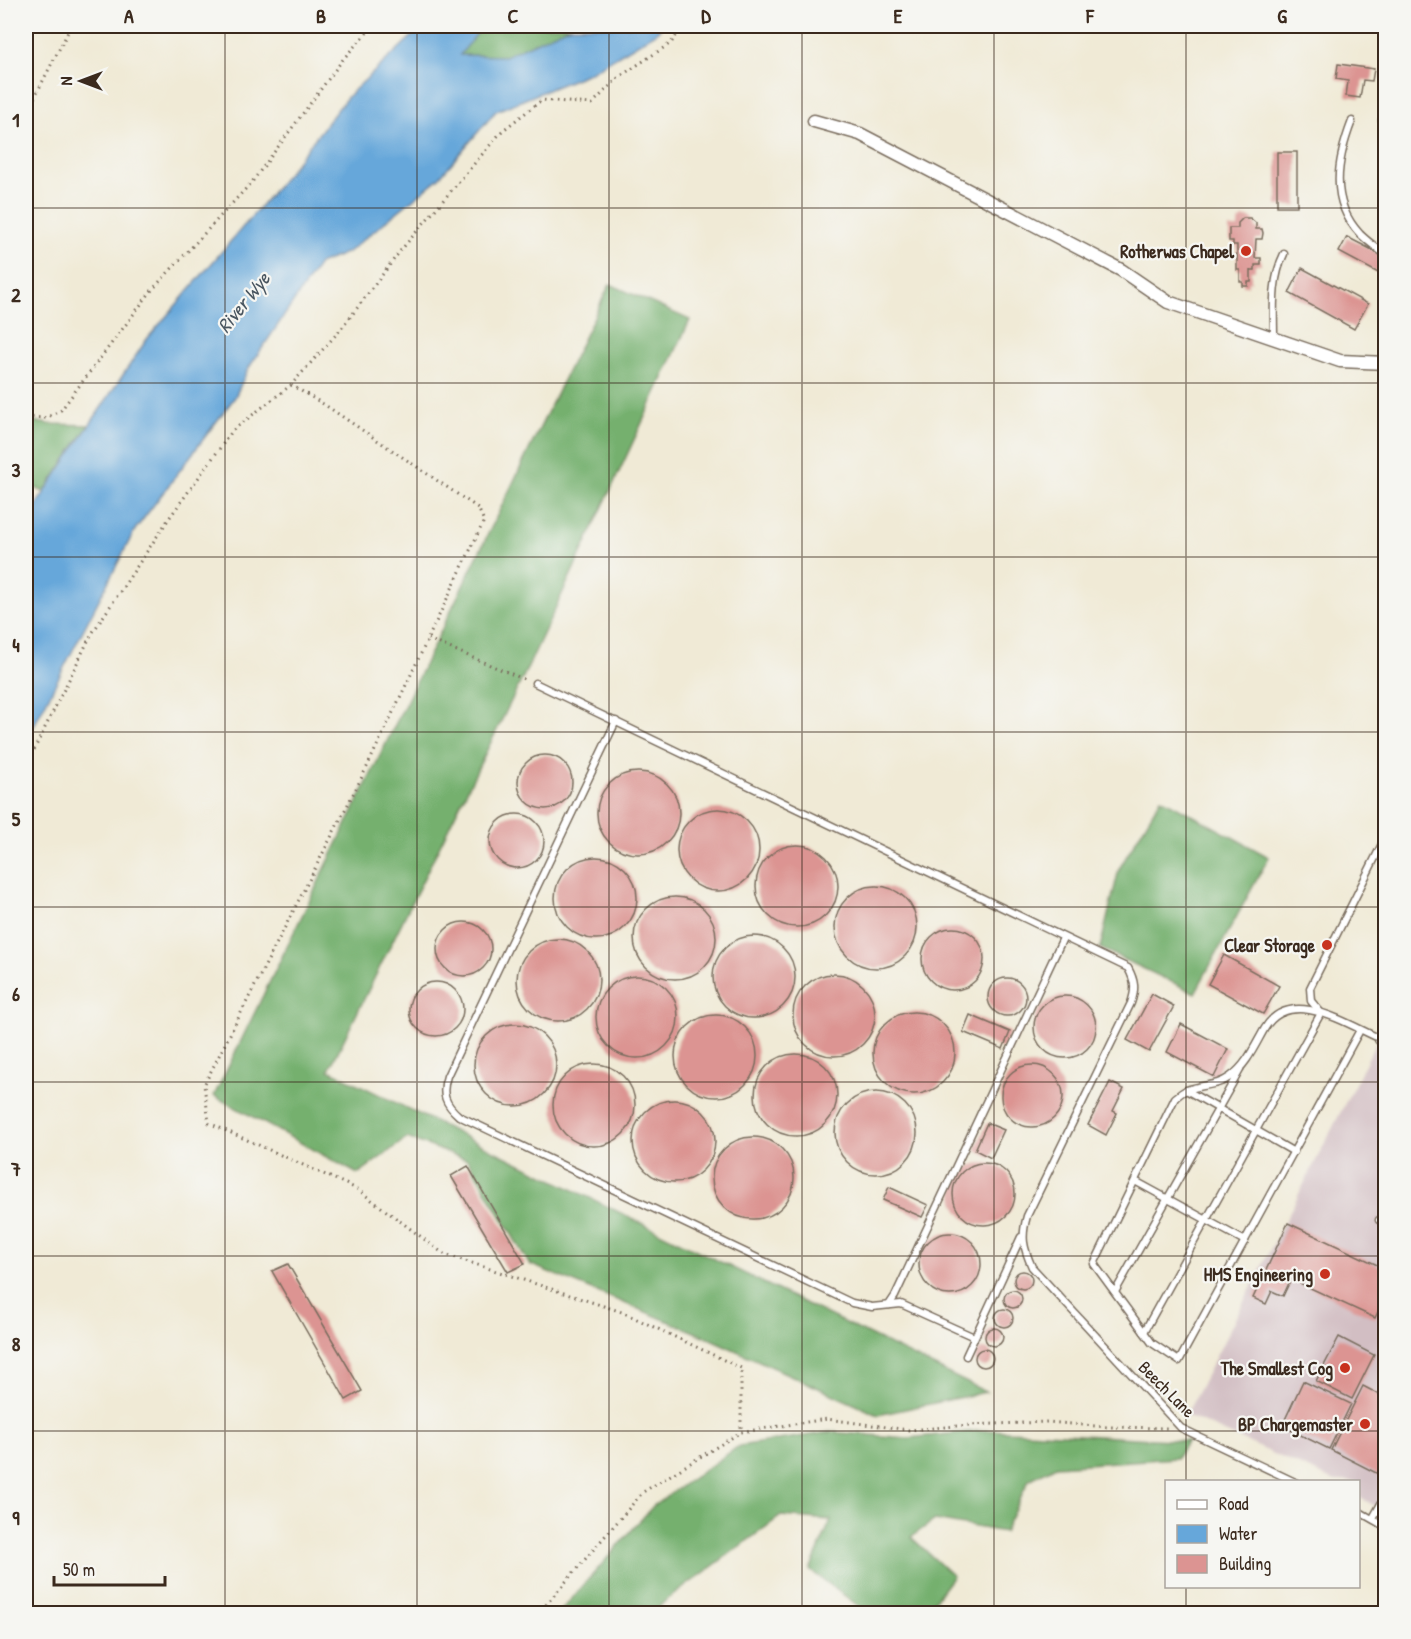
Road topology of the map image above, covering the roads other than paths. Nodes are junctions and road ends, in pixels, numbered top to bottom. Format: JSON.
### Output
{"nodes":[{"id":1,"x":814,"y":121,"type":"dead end"},
{"id":2,"x":1352,"y":121,"type":"dead end"},
{"id":3,"x":1284,"y":254,"type":"dead end"},
{"id":4,"x":1386,"y":255,"type":"edge"},
{"id":5,"x":1274,"y":338,"type":"junction"},
{"id":6,"x":1386,"y":363,"type":"edge"},
{"id":7,"x":535,"y":683,"type":"road end"},
{"id":8,"x":616,"y":721,"type":"junction"},
{"id":9,"x":1386,"y":836,"type":"edge"},
{"id":10,"x":1063,"y":938,"type":"junction"},
{"id":11,"x":1321,"y":1013,"type":"junction"},
{"id":12,"x":1360,"y":1030,"type":"junction"},
{"id":13,"x":1383,"y":1041,"type":"edge"},
{"id":14,"x":1244,"y":1063,"type":"junction"},
{"id":15,"x":1186,"y":1090,"type":"junction"},
{"id":16,"x":1218,"y":1108,"type":"junction"},
{"id":17,"x":1256,"y":1130,"type":"junction"},
{"id":18,"x":1294,"y":1152,"type":"junction"},
{"id":19,"x":1135,"y":1181,"type":"junction"},
{"id":20,"x":1168,"y":1198,"type":"junction"},
{"id":21,"x":1206,"y":1220,"type":"junction"},
{"id":22,"x":1379,"y":1220,"type":"dead end"},
{"id":23,"x":1386,"y":1223,"type":"edge"},
{"id":24,"x":1023,"y":1234,"type":"junction"},
{"id":25,"x":1245,"y":1241,"type":"junction"},
{"id":26,"x":1114,"y":1292,"type":"junction"},
{"id":27,"x":889,"y":1305,"type":"junction"},
{"id":28,"x":1144,"y":1332,"type":"junction"},
{"id":29,"x":974,"y":1337,"type":"junction"},
{"id":30,"x":966,"y":1356,"type":"dead end"},
{"id":31,"x":1291,"y":1480,"type":"edge"},
{"id":32,"x":1386,"y":1495,"type":"edge"},
{"id":33,"x":1360,"y":1512,"type":"edge"},
{"id":34,"x":1373,"y":1518,"type":"junction"},
{"id":35,"x":1386,"y":1527,"type":"edge"}],
"edges":[{"from":1,"to":5,"type":"street"},
{"from":2,"to":4,"type":"lane"},
{"from":3,"to":5,"type":"lane"},
{"from":5,"to":6,"type":"street"},
{"from":7,"to":8,"type":"lane"},
{"from":8,"to":10,"type":"lane"},
{"from":8,"to":27,"type":"lane"},
{"from":9,"to":11,"type":"lane"},
{"from":10,"to":24,"type":"lane"},
{"from":10,"to":27,"type":"lane"},
{"from":11,"to":12,"type":"lane"},
{"from":11,"to":14,"type":"lane"},
{"from":11,"to":17,"type":"lane"},
{"from":12,"to":13,"type":"lane"},
{"from":12,"to":18,"type":"lane"},
{"from":14,"to":15,"type":"lane"},
{"from":14,"to":16,"type":"lane"},
{"from":15,"to":16,"type":"lane"},
{"from":15,"to":19,"type":"lane"},
{"from":16,"to":17,"type":"lane"},
{"from":16,"to":20,"type":"lane"},
{"from":17,"to":18,"type":"lane"},
{"from":17,"to":21,"type":"lane"},
{"from":18,"to":25,"type":"lane"},
{"from":19,"to":20,"type":"lane"},
{"from":19,"to":26,"type":"lane"},
{"from":20,"to":21,"type":"lane"},
{"from":20,"to":26,"type":"lane"},
{"from":21,"to":25,"type":"lane"},
{"from":21,"to":28,"type":"lane"},
{"from":22,"to":23,"type":"lane"},
{"from":24,"to":29,"type":"lane"},
{"from":24,"to":31,"type":"lane","name":"Beech Lane"},
{"from":25,"to":28,"type":"lane"},
{"from":26,"to":28,"type":"lane"},
{"from":27,"to":29,"type":"lane"},
{"from":29,"to":30,"type":"lane"},
{"from":32,"to":34,"type":"lane"},
{"from":33,"to":34,"type":"lane"},
{"from":34,"to":35,"type":"lane"}]}
